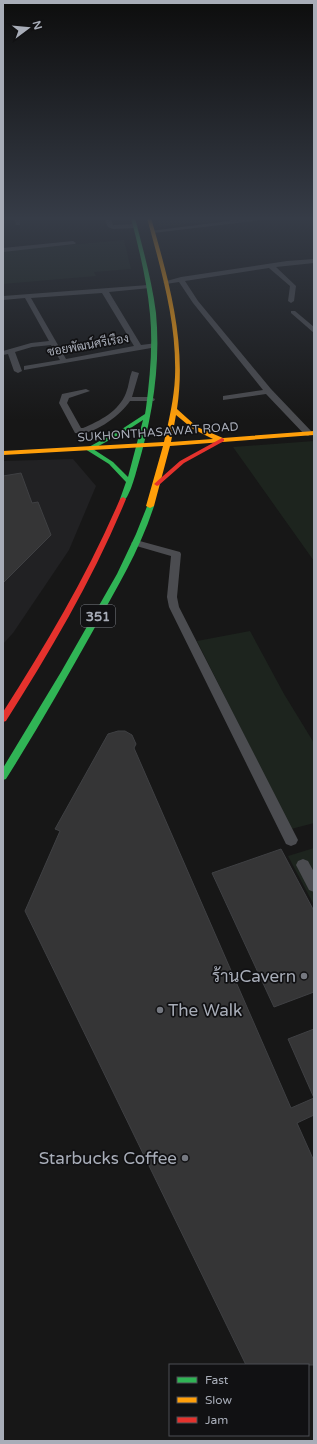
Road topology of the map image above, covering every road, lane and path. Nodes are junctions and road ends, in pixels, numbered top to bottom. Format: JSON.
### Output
{"nodes":[{"id":1,"x":167,"y":285,"type":"edge"},
{"id":2,"x":186,"y":285,"type":"edge"},
{"id":3,"x":292,"y":285,"type":"edge"},
{"id":4,"x":148,"y":287,"type":"joint"},
{"id":5,"x":104,"y":290,"type":"junction"},
{"id":6,"x":27,"y":296,"type":"junction"},
{"id":7,"x":3,"y":298,"type":"edge"},
{"id":8,"x":291,"y":301,"type":"dead end"},
{"id":9,"x":293,"y":312,"type":"dead end"},
{"id":10,"x":314,"y":331,"type":"edge"},
{"id":11,"x":55,"y":345,"type":"junction"},
{"id":12,"x":154,"y":345,"type":"junction"},
{"id":13,"x":139,"y":348,"type":"junction"},
{"id":14,"x":11,"y":351,"type":"junction"},
{"id":15,"x":3,"y":353,"type":"edge"},
{"id":16,"x":64,"y":361,"type":"junction"},
{"id":17,"x":27,"y":368,"type":"dead end"},
{"id":18,"x":18,"y":371,"type":"dead end"},
{"id":19,"x":135,"y":373,"type":"dead end"},
{"id":20,"x":152,"y":384,"type":"junction"},
{"id":21,"x":177,"y":384,"type":"junction"},
{"id":22,"x":86,"y":391,"type":"dead end"},
{"id":23,"x":268,"y":391,"type":"junction"},
{"id":24,"x":226,"y":398,"type":"dead end"},
{"id":25,"x":127,"y":399,"type":"junction"},
{"id":26,"x":151,"y":400,"type":"junction"},
{"id":27,"x":173,"y":409,"type":"junction"},
{"id":28,"x":147,"y":415,"type":"junction"},
{"id":29,"x":311,"y":433,"type":"edge"},
{"id":30,"x":222,"y":440,"type":"junction"},
{"id":31,"x":166,"y":444,"type":"junction"},
{"id":32,"x":140,"y":446,"type":"junction"},
{"id":33,"x":88,"y":448,"type":"junction"},
{"id":34,"x":3,"y":453,"type":"edge"},
{"id":35,"x":130,"y":483,"type":"junction"},
{"id":36,"x":157,"y":484,"type":"junction"},
{"id":37,"x":136,"y":543,"type":"junction"},
{"id":38,"x":3,"y":719,"type":"edge"},
{"id":39,"x":3,"y":776,"type":"edge"},
{"id":40,"x":291,"y":840,"type":"dead end"},
{"id":41,"x":303,"y":865,"type":"dead end"},
{"id":42,"x":314,"y":886,"type":"edge"}],
"edges":[{"from":1,"to":21,"type":"main road","number":"351"},
{"from":2,"to":23,"type":"street"},
{"from":3,"to":8,"type":"street"},
{"from":4,"to":5,"type":"street"},
{"from":4,"to":12,"type":"main road","number":"351"},
{"from":5,"to":6,"type":"street"},
{"from":5,"to":13,"type":"street"},
{"from":6,"to":7,"type":"street"},
{"from":6,"to":11,"type":"street"},
{"from":9,"to":10,"type":"street"},
{"from":11,"to":14,"type":"street"},
{"from":11,"to":16,"type":"street"},
{"from":12,"to":13,"type":"street","name":"ซอยพัฒน์ศรีเรือง"},
{"from":12,"to":20,"type":"main road","number":"351"},
{"from":13,"to":16,"type":"street","name":"ซอยพัฒน์ศรีเรือง"},
{"from":14,"to":15,"type":"street"},
{"from":14,"to":18,"type":"street"},
{"from":16,"to":17,"type":"street","name":"ซอยพัฒน์ศรีเรือง"},
{"from":19,"to":25,"type":"street"},
{"from":20,"to":21,"type":"main road"},
{"from":20,"to":26,"type":"main road","number":"351"},
{"from":21,"to":27,"type":"main road","number":"351"},
{"from":22,"to":25,"type":"street"},
{"from":23,"to":24,"type":"street"},
{"from":23,"to":29,"type":"street"},
{"from":25,"to":26,"type":"street"},
{"from":26,"to":28,"type":"main road","number":"351"},
{"from":27,"to":30,"type":"main road"},
{"from":27,"to":31,"type":"main road","number":"351"},
{"from":28,"to":32,"type":"main road","number":"351"},
{"from":28,"to":33,"type":"main road"},
{"from":29,"to":30,"type":"main road","name":"SUKHONTHASAWAT ROAD"},
{"from":30,"to":31,"type":"main road","name":"SUKHONTHASAWAT ROAD"},
{"from":30,"to":36,"type":"main road"},
{"from":31,"to":32,"type":"main road","name":"SUKHONTHASAWAT ROAD"},
{"from":31,"to":36,"type":"main road","number":"351"},
{"from":32,"to":33,"type":"main road","name":"SUKHONTHASAWAT ROAD"},
{"from":32,"to":35,"type":"main road","number":"351"},
{"from":33,"to":34,"type":"main road","name":"SUKHONTHASAWAT ROAD"},
{"from":33,"to":35,"type":"main road"},
{"from":35,"to":38,"type":"main road","number":"351"},
{"from":36,"to":37,"type":"main road","number":"351"},
{"from":37,"to":39,"type":"main road","number":"351"},
{"from":37,"to":40,"type":"street"},
{"from":41,"to":42,"type":"street"}]}
